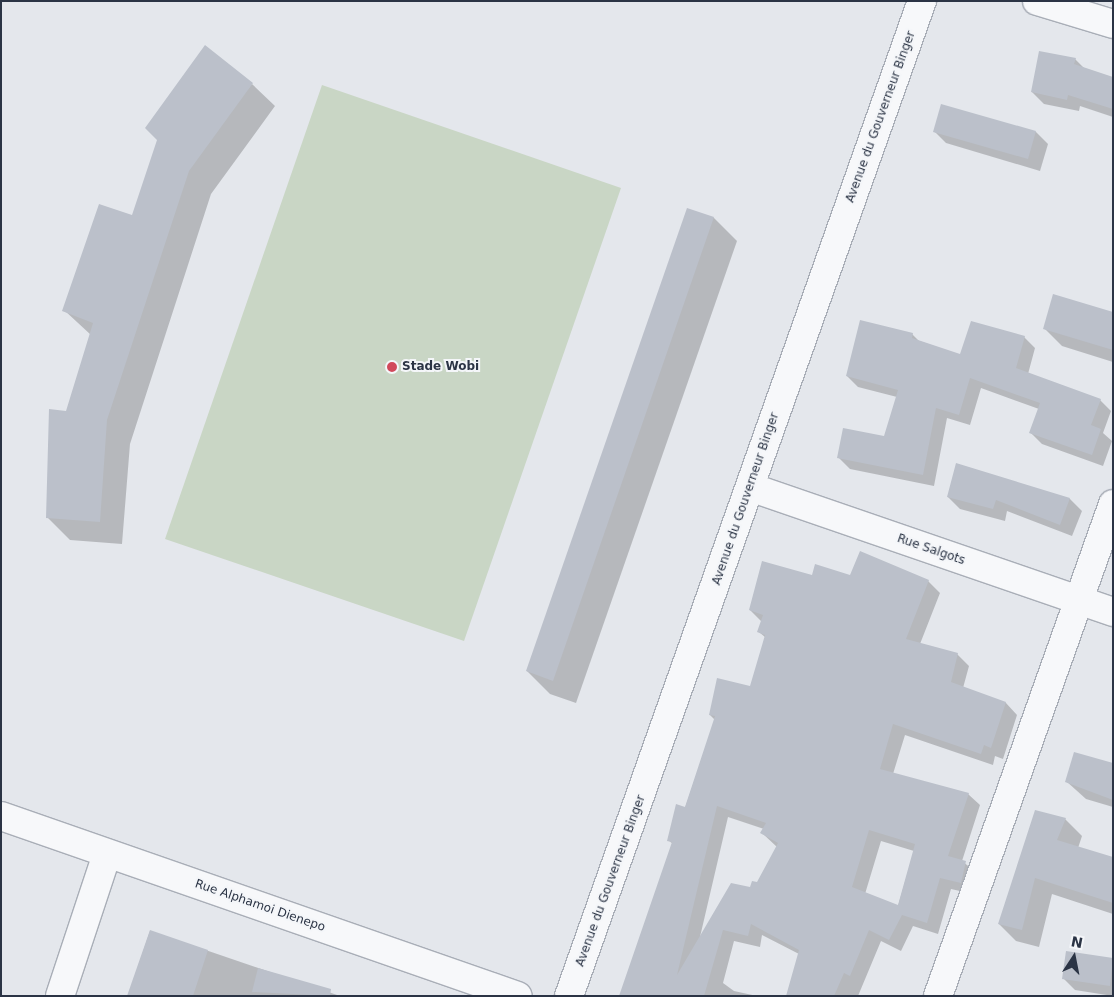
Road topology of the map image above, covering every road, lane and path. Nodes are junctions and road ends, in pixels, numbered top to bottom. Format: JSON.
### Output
{"nodes":[{"id":1,"x":922,"y":1,"type":"edge"},
{"id":2,"x":1037,"y":1,"type":"edge"},
{"id":3,"x":1113,"y":24,"type":"edge"},
{"id":4,"x":750,"y":487,"type":"junction"},
{"id":5,"x":1113,"y":504,"type":"edge"},
{"id":6,"x":1080,"y":601,"type":"junction"},
{"id":7,"x":1113,"y":612,"type":"edge"},
{"id":8,"x":1,"y":816,"type":"edge"},
{"id":9,"x":107,"y":854,"type":"junction"},
{"id":10,"x":60,"y":996,"type":"edge"},
{"id":11,"x":518,"y":996,"type":"edge"},
{"id":12,"x":569,"y":996,"type":"edge"},
{"id":13,"x":938,"y":996,"type":"edge"}],
"edges":[{"from":1,"to":4,"type":"street","name":"Avenue du Gouverneur Binger"},
{"from":2,"to":3,"type":"street"},
{"from":4,"to":6,"type":"street","name":"Rue Salgots"},
{"from":4,"to":12,"type":"street","name":"Avenue du Gouverneur Binger"},
{"from":5,"to":6,"type":"street"},
{"from":6,"to":7,"type":"street","name":"Rue Salgots"},
{"from":6,"to":13,"type":"street"},
{"from":8,"to":9,"type":"street","name":"Rue Alphamoi Dienepo"},
{"from":9,"to":10,"type":"street"},
{"from":9,"to":11,"type":"street","name":"Rue Alphamoi Dienepo"}]}
